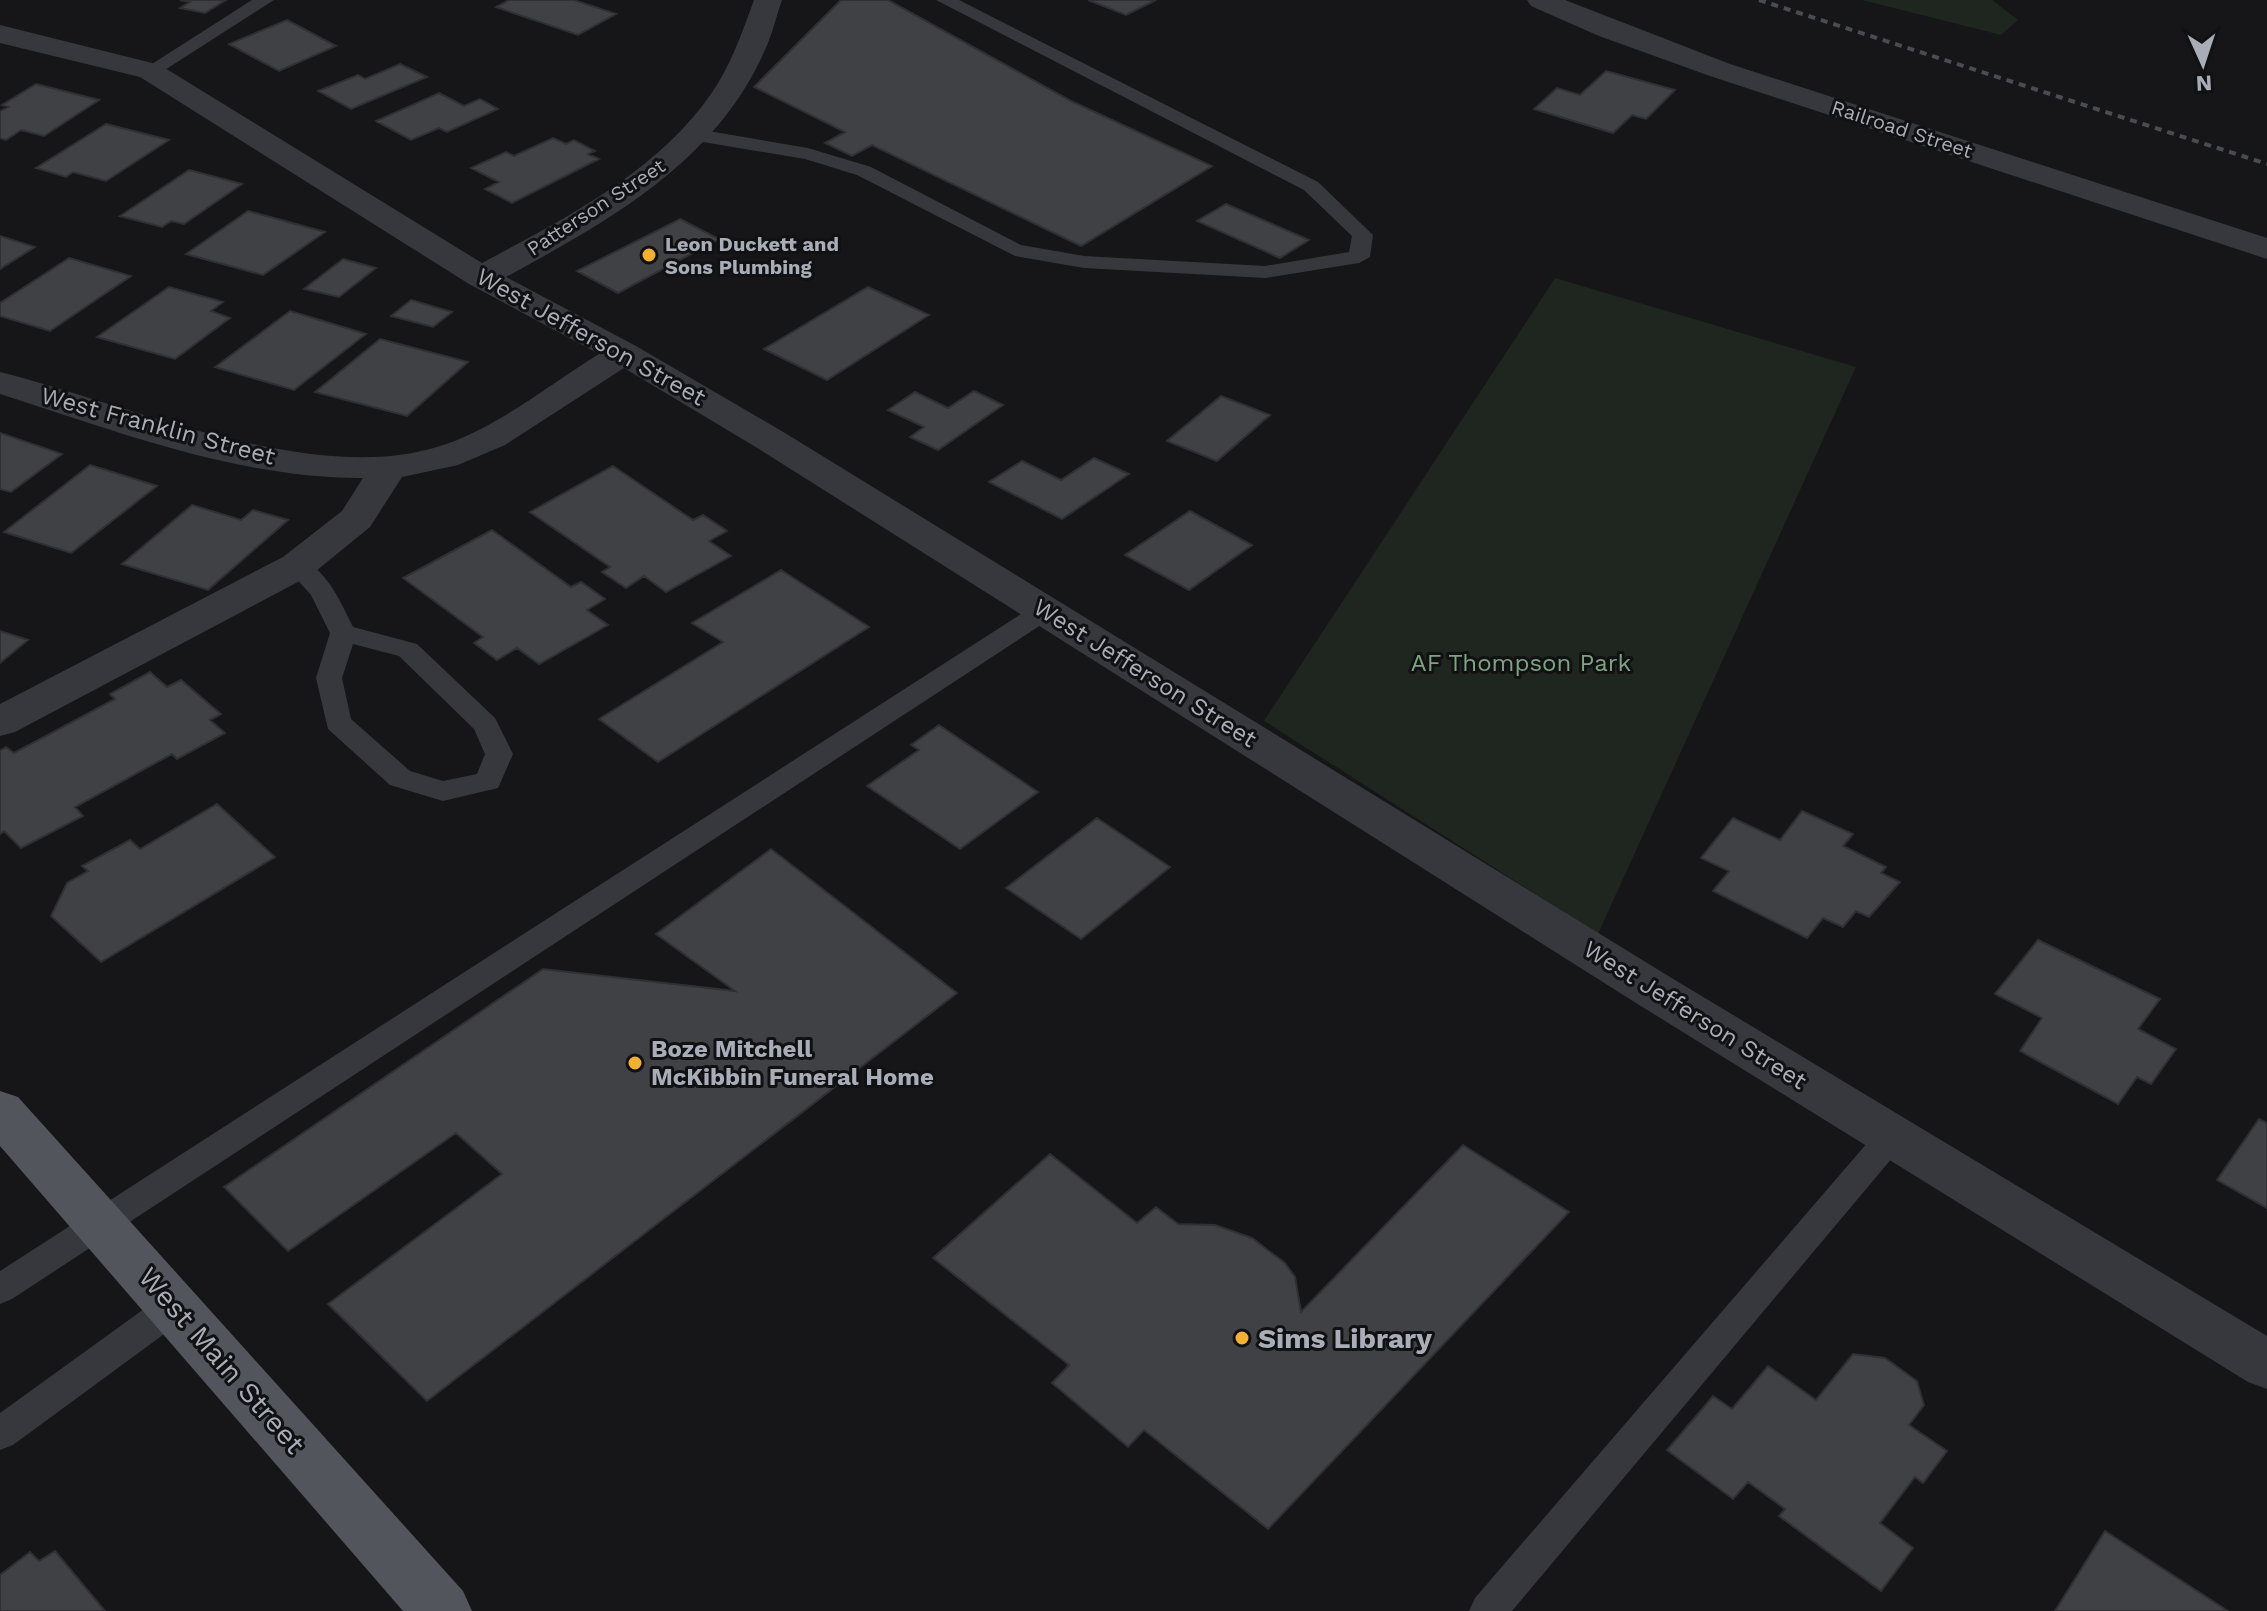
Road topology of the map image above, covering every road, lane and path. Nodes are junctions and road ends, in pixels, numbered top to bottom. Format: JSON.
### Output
{"nodes":[{"id":1,"x":265,"y":0,"type":"edge"},
{"id":2,"x":768,"y":0,"type":"edge"},
{"id":3,"x":945,"y":0,"type":"edge"},
{"id":4,"x":1541,"y":0,"type":"edge"},
{"id":5,"x":0,"y":34,"type":"edge"},
{"id":6,"x":150,"y":71,"type":"junction"},
{"id":7,"x":697,"y":135,"type":"junction"},
{"id":8,"x":2267,"y":249,"type":"edge"},
{"id":9,"x":481,"y":277,"type":"junction"},
{"id":10,"x":624,"y":353,"type":"junction"},
{"id":11,"x":0,"y":383,"type":"edge"},
{"id":12,"x":389,"y":467,"type":"junction"},
{"id":13,"x":297,"y":566,"type":"junction"},
{"id":14,"x":1044,"y":611,"type":"junction"},
{"id":15,"x":343,"y":633,"type":"junction"},
{"id":16,"x":0,"y":722,"type":"edge"},
{"id":17,"x":0,"y":1111,"type":"edge"},
{"id":18,"x":1892,"y":1136,"type":"junction"},
{"id":19,"x":101,"y":1222,"type":"junction"},
{"id":20,"x":0,"y":1289,"type":"edge"},
{"id":21,"x":174,"y":1307,"type":"junction"},
{"id":22,"x":2267,"y":1365,"type":"edge"},
{"id":23,"x":0,"y":1434,"type":"edge"},
{"id":24,"x":442,"y":1611,"type":"edge"},
{"id":25,"x":1488,"y":1611,"type":"edge"}],
"edges":[{"from":1,"to":6,"type":"lane"},
{"from":2,"to":7,"type":"street","name":"Patterson Street"},
{"from":3,"to":7,"type":"lane"},
{"from":4,"to":8,"type":"street","name":"Railroad Street"},
{"from":5,"to":6,"type":"street","name":"West Jefferson Street"},
{"from":6,"to":9,"type":"street","name":"West Jefferson Street"},
{"from":7,"to":9,"type":"street","name":"Patterson Street"},
{"from":9,"to":10,"type":"street","name":"West Jefferson Street"},
{"from":10,"to":12,"type":"street","name":"West Franklin Street"},
{"from":10,"to":14,"type":"street","name":"West Jefferson Street"},
{"from":11,"to":12,"type":"street","name":"West Franklin Street"},
{"from":12,"to":13,"type":"street"},
{"from":13,"to":15,"type":"lane"},
{"from":13,"to":16,"type":"street"},
{"from":14,"to":18,"type":"street","name":"West Jefferson Street"},
{"from":14,"to":19,"type":"lane"},
{"from":15,"to":15,"type":"lane"},
{"from":17,"to":19,"type":"main road","name":"West Main Street"},
{"from":18,"to":22,"type":"street","name":"West Jefferson Street"},
{"from":18,"to":25,"type":"lane"},
{"from":19,"to":20,"type":"lane"},
{"from":19,"to":21,"type":"main road","name":"West Main Street"},
{"from":21,"to":23,"type":"lane"},
{"from":21,"to":24,"type":"main road","name":"West Main Street"}]}
